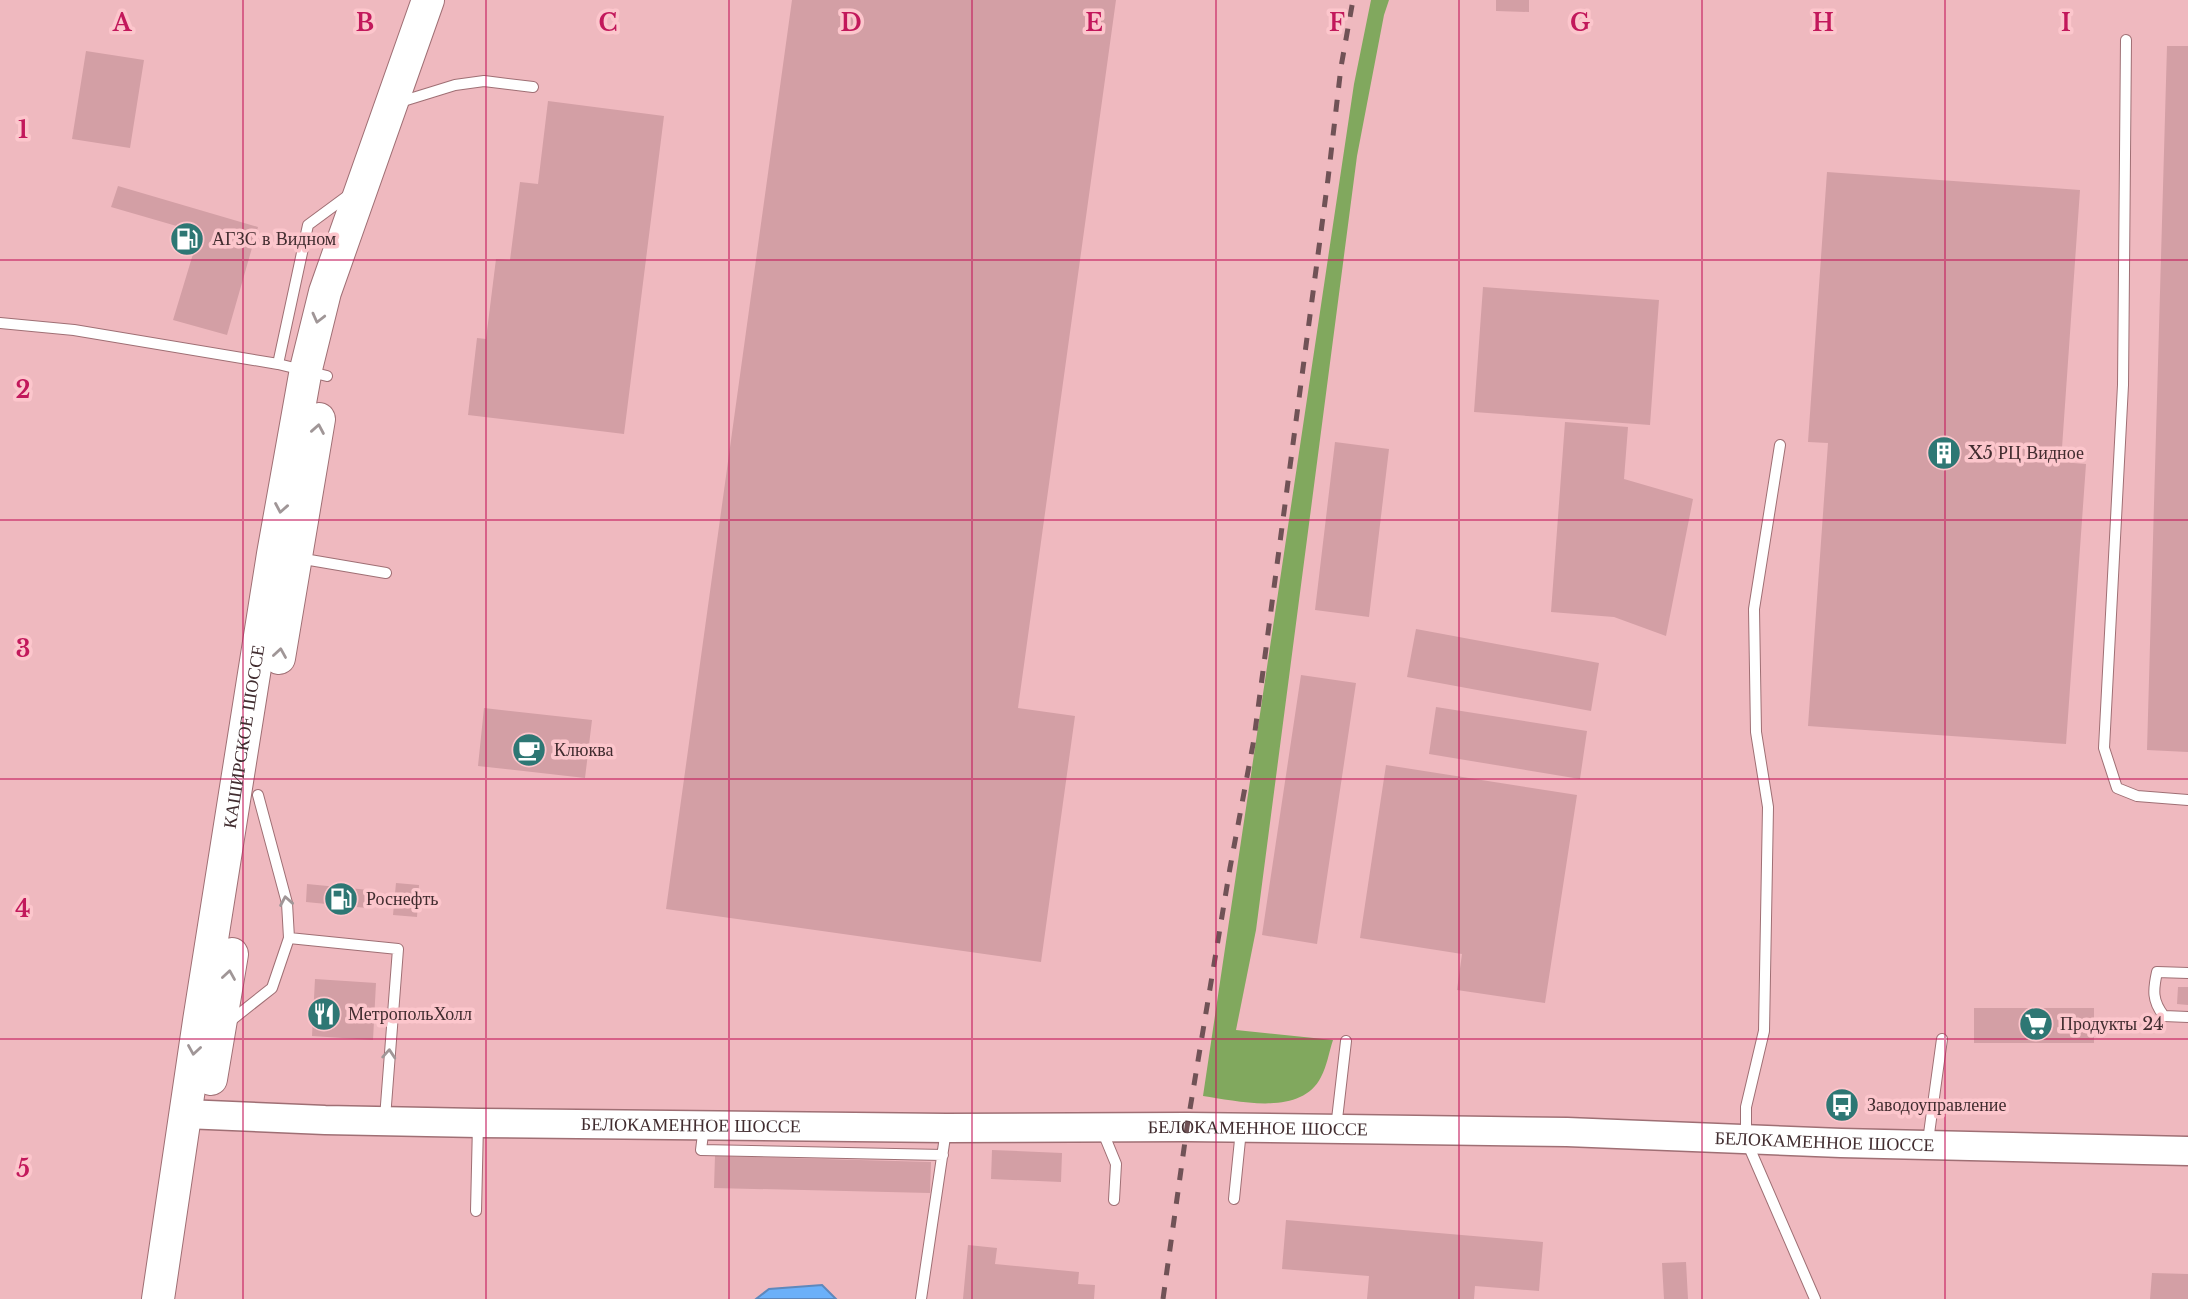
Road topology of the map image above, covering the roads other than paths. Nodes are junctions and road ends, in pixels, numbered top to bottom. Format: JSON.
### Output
{"nodes":[{"id":1,"x":428,"y":0,"type":"edge"},
{"id":2,"x":2126,"y":40,"type":"dead end"},
{"id":3,"x":533,"y":87,"type":"dead end"},
{"id":4,"x":390,"y":105,"type":"junction"},
{"id":5,"x":0,"y":323,"type":"edge"},
{"id":6,"x":303,"y":369,"type":"junction"},
{"id":7,"x":1780,"y":444,"type":"dead end"},
{"id":8,"x":284,"y":556,"type":"junction"},
{"id":9,"x":386,"y":573,"type":"dead end"},
{"id":10,"x":258,"y":795,"type":"junction"},
{"id":11,"x":2188,"y":800,"type":"edge"},
{"id":12,"x":289,"y":938,"type":"junction"},
{"id":13,"x":2188,"y":973,"type":"edge"},
{"id":14,"x":2188,"y":1017,"type":"edge"},
{"id":15,"x":220,"y":1028,"type":"junction"},
{"id":16,"x":1942,"y":1039,"type":"dead end"},
{"id":17,"x":1346,"y":1041,"type":"dead end"},
{"id":18,"x":195,"y":1114,"type":"junction"},
{"id":19,"x":385,"y":1122,"type":"junction"},
{"id":20,"x":478,"y":1123,"type":"junction"},
{"id":21,"x":1101,"y":1128,"type":"junction"},
{"id":22,"x":1241,"y":1128,"type":"junction"},
{"id":23,"x":1335,"y":1129,"type":"junction"},
{"id":24,"x":1746,"y":1140,"type":"junction"},
{"id":25,"x":944,"y":1141,"type":"junction"},
{"id":26,"x":1928,"y":1145,"type":"junction"},
{"id":27,"x":2188,"y":1151,"type":"edge"},
{"id":28,"x":1234,"y":1199,"type":"dead end"},
{"id":29,"x":1114,"y":1200,"type":"dead end"},
{"id":30,"x":476,"y":1210,"type":"dead end"},
{"id":31,"x":158,"y":1299,"type":"edge"},
{"id":32,"x":177,"y":1299,"type":"edge"},
{"id":33,"x":921,"y":1299,"type":"edge"},
{"id":34,"x":1815,"y":1299,"type":"edge"}],
"edges":[{"from":1,"to":4,"type":"main road","name":"КАШИРСКОЕ ШОССЕ"},
{"from":2,"to":11,"type":"lane"},
{"from":3,"to":4,"type":"lane"},
{"from":4,"to":6,"type":"main road","name":"КАШИРСКОЕ ШОССЕ"},
{"from":5,"to":6,"type":"lane"},
{"from":6,"to":8,"type":"main road","name":"КАШИРСКОЕ ШОССЕ"},
{"from":7,"to":24,"type":"lane"},
{"from":8,"to":9,"type":"lane"},
{"from":10,"to":8,"type":"main road","name":"КАШИРСКОЕ ШОССЕ","one_way":true},
{"from":8,"to":18,"type":"main road","name":"КАШИРСКОЕ ШОССЕ","one_way":true},
{"from":12,"to":10,"type":"lane","one_way":true},
{"from":15,"to":10,"type":"main road","name":"КАШИРСКОЕ ШОССЕ","one_way":true},
{"from":12,"to":15,"type":"lane"},
{"from":19,"to":12,"type":"lane","one_way":true},
{"from":13,"to":14,"type":"lane"},
{"from":15,"to":18,"type":"main road","name":"КАШИРСКОЕ ШОССЕ"},
{"from":16,"to":26,"type":"lane"},
{"from":17,"to":23,"type":"lane"},
{"from":18,"to":19,"type":"main road","name":"БЕЛОКАМЕННОЕ ШОССЕ"},
{"from":18,"to":31,"type":"main road","name":"КАШИРСКОЕ ШОССЕ"},
{"from":18,"to":32,"type":"main road","name":"КАШИРСКОЕ ШОССЕ"},
{"from":19,"to":20,"type":"main road","name":"БЕЛОКАМЕННОЕ ШОССЕ"},
{"from":20,"to":25,"type":"main road","name":"БЕЛОКАМЕННОЕ ШОССЕ"},
{"from":20,"to":30,"type":"lane"},
{"from":21,"to":22,"type":"main road","name":"БЕЛОКАМЕННОЕ ШОССЕ"},
{"from":21,"to":25,"type":"main road","name":"БЕЛОКАМЕННОЕ ШОССЕ"},
{"from":21,"to":29,"type":"lane"},
{"from":22,"to":23,"type":"main road","name":"БЕЛОКАМЕННОЕ ШОССЕ"},
{"from":22,"to":28,"type":"lane"},
{"from":23,"to":24,"type":"main road","name":"БЕЛОКАМЕННОЕ ШОССЕ"},
{"from":24,"to":26,"type":"main road","name":"БЕЛОКАМЕННОЕ ШОССЕ"},
{"from":24,"to":34,"type":"lane"},
{"from":25,"to":33,"type":"lane"},
{"from":26,"to":27,"type":"main road","name":"БЕЛОКАМЕННОЕ ШОССЕ"}]}
